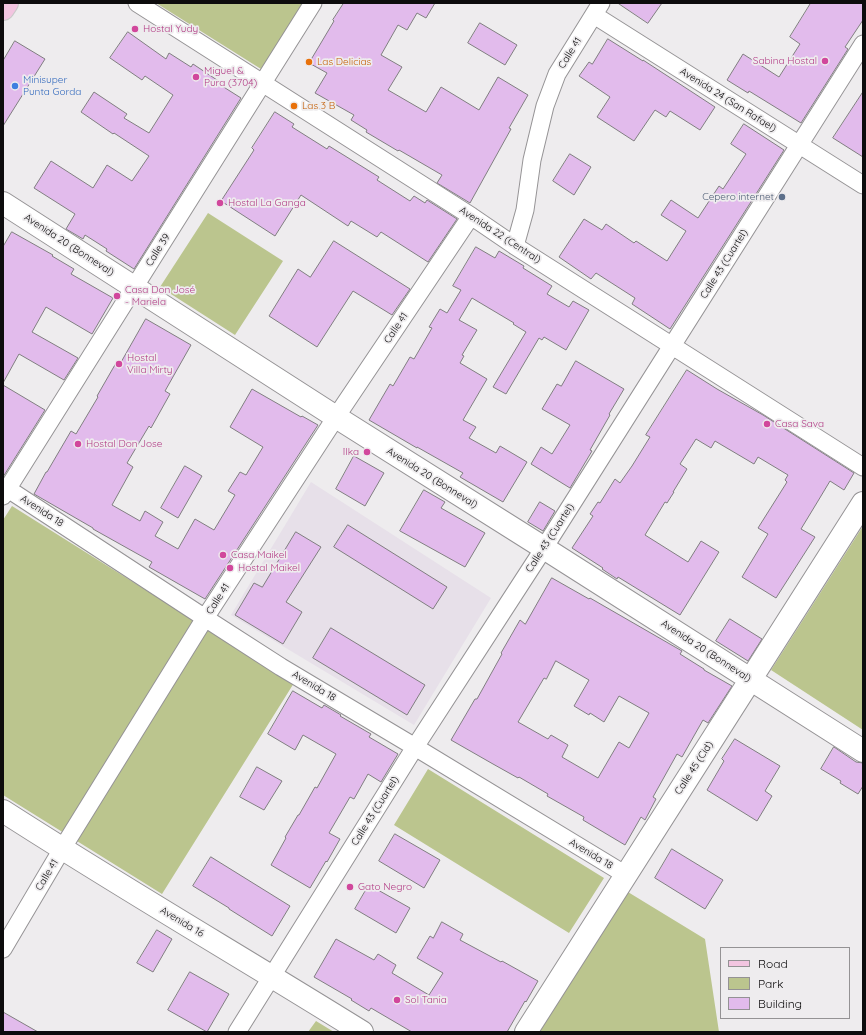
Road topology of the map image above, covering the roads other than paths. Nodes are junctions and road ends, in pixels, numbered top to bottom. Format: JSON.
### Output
{"nodes":[{"id":1,"x":7,"y":3,"type":"edge"},
{"id":2,"x":137,"y":3,"type":"edge"},
{"id":3,"x":313,"y":3,"type":"edge"},
{"id":4,"x":3,"y":9,"type":"edge"},
{"id":5,"x":597,"y":9,"type":"edge"},
{"id":6,"x":863,"y":44,"type":"edge"},
{"id":7,"x":263,"y":83,"type":"junction"},
{"id":8,"x":800,"y":145,"type":"junction"},
{"id":9,"x":863,"y":185,"type":"edge"},
{"id":10,"x":3,"y":203,"type":"edge"},
{"id":11,"x":471,"y":216,"type":"junction"},
{"id":12,"x":515,"y":246,"type":"junction"},
{"id":13,"x":135,"y":287,"type":"junction"},
{"id":14,"x":673,"y":345,"type":"junction"},
{"id":15,"x":336,"y":418,"type":"junction"},
{"id":16,"x":863,"y":466,"type":"edge"},
{"id":17,"x":5,"y":492,"type":"edge"},
{"id":18,"x":863,"y":503,"type":"edge"},
{"id":19,"x":544,"y":548,"type":"junction"},
{"id":20,"x":205,"y":618,"type":"junction"},
{"id":21,"x":751,"y":679,"type":"junction"},
{"id":22,"x":415,"y":747,"type":"junction"},
{"id":23,"x":863,"y":751,"type":"edge"},
{"id":24,"x":3,"y":811,"type":"edge"},
{"id":25,"x":62,"y":849,"type":"junction"},
{"id":26,"x":626,"y":875,"type":"junction"},
{"id":27,"x":3,"y":949,"type":"edge"},
{"id":28,"x":273,"y":976,"type":"junction"},
{"id":29,"x":238,"y":1032,"type":"edge"},
{"id":30,"x":362,"y":1032,"type":"edge"},
{"id":31,"x":526,"y":1032,"type":"edge"}],
"edges":[{"from":1,"to":4,"type":"main road"},
{"from":2,"to":7,"type":"street","name":"Avenida 22 (Central)"},
{"from":3,"to":7,"type":"street","name":"Calle 39"},
{"from":5,"to":8,"type":"street","name":"Avenida 24 (San Rafael)"},
{"from":5,"to":12,"type":"street","name":"Calle 41"},
{"from":6,"to":8,"type":"street","name":"Calle 43 (Cuartel)"},
{"from":7,"to":11,"type":"street","name":"Avenida 22 (Central)"},
{"from":7,"to":13,"type":"street","name":"Calle 39"},
{"from":8,"to":9,"type":"street","name":"Avenida 24 (San Rafael)"},
{"from":8,"to":14,"type":"street","name":"Calle 43 (Cuartel)"},
{"from":10,"to":13,"type":"street","name":"Avenida 20 (Bonneval)"},
{"from":11,"to":12,"type":"street","name":"Avenida 22 (Central)"},
{"from":11,"to":15,"type":"street","name":"Calle 41"},
{"from":12,"to":14,"type":"street","name":"Avenida 22 (Central)"},
{"from":13,"to":15,"type":"street","name":"Avenida 20 (Bonneval)"},
{"from":13,"to":17,"type":"street","name":"Calle 39"},
{"from":14,"to":16,"type":"street","name":"Avenida 22 (Central)"},
{"from":14,"to":19,"type":"street","name":"Calle 43 (Cuartel)"},
{"from":15,"to":19,"type":"street","name":"Avenida 20 (Bonneval)"},
{"from":15,"to":20,"type":"street","name":"Calle 41"},
{"from":17,"to":20,"type":"street","name":"Avenida 18"},
{"from":18,"to":21,"type":"street","name":"Calle 45 (Cid)"},
{"from":19,"to":21,"type":"street","name":"Avenida 20 (Bonneval)"},
{"from":19,"to":22,"type":"street","name":"Calle 43 (Cuartel)"},
{"from":20,"to":22,"type":"street","name":"Avenida 18"},
{"from":20,"to":25,"type":"street","name":"Calle 41"},
{"from":21,"to":23,"type":"street","name":"Avenida 20 (Bonneval)"},
{"from":21,"to":26,"type":"street","name":"Calle 45 (Cid)"},
{"from":22,"to":26,"type":"street","name":"Avenida 18"},
{"from":22,"to":28,"type":"street","name":"Calle 43 (Cuartel)"},
{"from":24,"to":25,"type":"street","name":"Avenida 16"},
{"from":25,"to":27,"type":"street","name":"Calle 41"},
{"from":25,"to":28,"type":"street","name":"Avenida 16"},
{"from":26,"to":31,"type":"street","name":"Calle 45 (Cid)"},
{"from":28,"to":29,"type":"street","name":"Calle 43 (Cuartel)"},
{"from":28,"to":30,"type":"street","name":"Avenida 16"}]}
